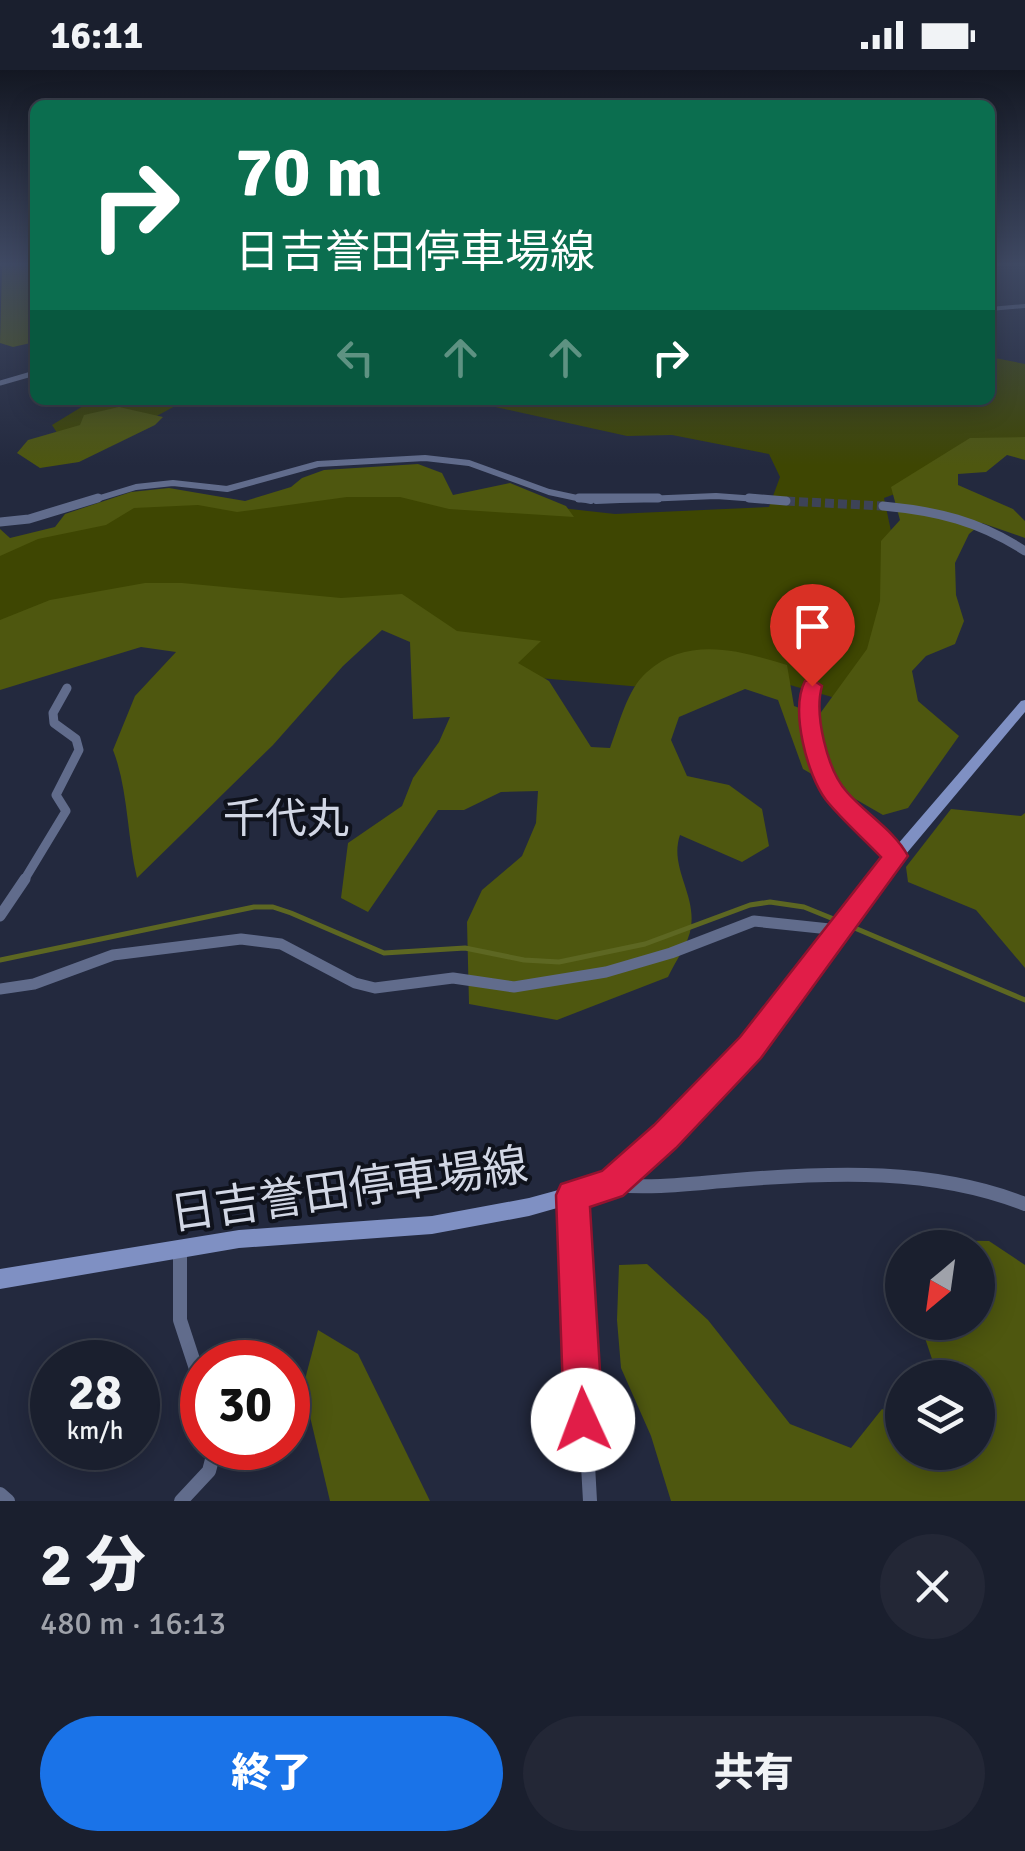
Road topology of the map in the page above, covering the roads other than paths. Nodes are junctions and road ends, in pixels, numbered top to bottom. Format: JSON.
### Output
{"nodes":[{"id":1,"x":30,"y":374,"type":"edge"},
{"id":2,"x":0,"y":383,"type":"edge"},
{"id":3,"x":786,"y":501,"type":"tunnel mouth"},
{"id":4,"x":883,"y":506,"type":"tunnel mouth"},
{"id":5,"x":0,"y":522,"type":"edge"},
{"id":6,"x":1025,"y":550,"type":"edge"},
{"id":7,"x":846,"y":638,"type":"dead end"},
{"id":8,"x":67,"y":688,"type":"dead end"},
{"id":9,"x":1025,"y":704,"type":"edge"},
{"id":10,"x":896,"y":856,"type":"junction"},
{"id":11,"x":0,"y":916,"type":"edge"},
{"id":12,"x":839,"y":930,"type":"junction"},
{"id":13,"x":0,"y":988,"type":"edge"},
{"id":14,"x":611,"y":1185,"type":"junction"},
{"id":15,"x":573,"y":1195,"type":"junction"},
{"id":16,"x":1025,"y":1204,"type":"edge"},
{"id":17,"x":180,"y":1249,"type":"junction"},
{"id":18,"x":0,"y":1280,"type":"edge"},
{"id":19,"x":182,"y":1340,"type":"edge"},
{"id":20,"x":209,"y":1470,"type":"edge"},
{"id":21,"x":0,"y":1494,"type":"edge"},
{"id":22,"x":8,"y":1501,"type":"edge"},
{"id":23,"x":181,"y":1501,"type":"edge"},
{"id":24,"x":590,"y":1501,"type":"edge"}],
"edges":[{"from":1,"to":2,"type":"street"},
{"from":3,"to":5,"type":"street"},
{"from":4,"to":6,"type":"street"},
{"from":7,"to":10,"type":"street"},
{"from":8,"to":11,"type":"street"},
{"from":9,"to":10,"type":"main road","name":"日吉誉田停車場線"},
{"from":10,"to":12,"type":"main road","name":"日吉誉田停車場線"},
{"from":12,"to":13,"type":"street"},
{"from":12,"to":14,"type":"main road","name":"日吉誉田停車場線"},
{"from":14,"to":15,"type":"main road","name":"日吉誉田停車場線"},
{"from":14,"to":16,"type":"street"},
{"from":15,"to":17,"type":"main road","name":"日吉誉田停車場線"},
{"from":15,"to":24,"type":"street"},
{"from":17,"to":18,"type":"main road","name":"日吉誉田停車場線"},
{"from":17,"to":19,"type":"street"},
{"from":20,"to":23,"type":"street"},
{"from":21,"to":22,"type":"street"}]}
